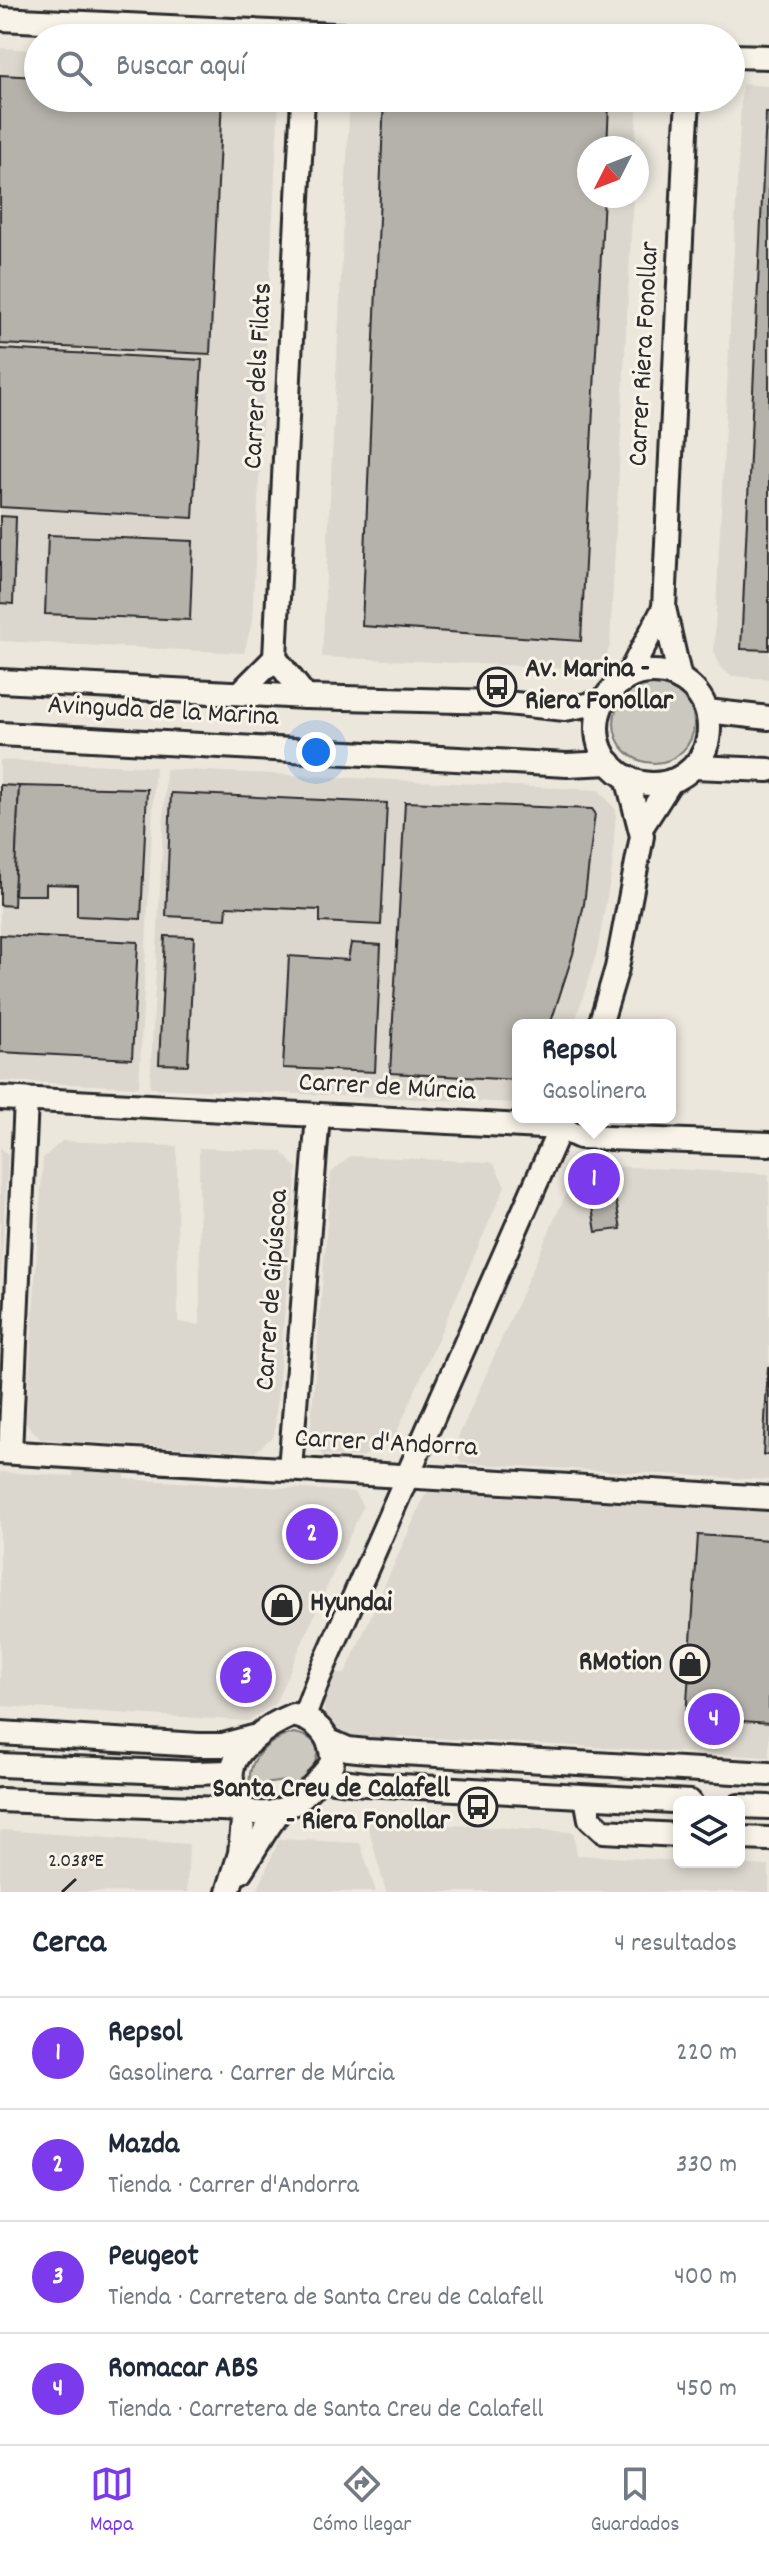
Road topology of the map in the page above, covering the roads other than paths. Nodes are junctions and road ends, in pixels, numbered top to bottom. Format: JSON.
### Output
{"nodes":[{"id":1,"x":0,"y":19,"type":"edge"},
{"id":2,"x":82,"y":24,"type":"edge"},
{"id":3,"x":745,"y":56,"type":"edge"},
{"id":4,"x":769,"y":57,"type":"edge"},
{"id":5,"x":302,"y":112,"type":"edge"},
{"id":6,"x":687,"y":112,"type":"edge"},
{"id":7,"x":664,"y":608,"type":"junction"},
{"id":8,"x":275,"y":658,"type":"junction"},
{"id":9,"x":627,"y":678,"type":"junction"},
{"id":10,"x":680,"y":679,"type":"junction"},
{"id":11,"x":0,"y":681,"type":"edge"},
{"id":12,"x":240,"y":693,"type":"junction"},
{"id":13,"x":306,"y":697,"type":"junction"},
{"id":14,"x":603,"y":702,"type":"junction"},
{"id":15,"x":707,"y":711,"type":"junction"},
{"id":16,"x":769,"y":718,"type":"edge"},
{"id":17,"x":0,"y":734,"type":"edge"},
{"id":18,"x":694,"y":767,"type":"junction"},
{"id":19,"x":618,"y":770,"type":"junction"},
{"id":20,"x":769,"y":770,"type":"edge"},
{"id":21,"x":671,"y":781,"type":"junction"},
{"id":22,"x":641,"y":828,"type":"junction"},
{"id":23,"x":602,"y":1019,"type":"edge"},
{"id":24,"x":0,"y":1098,"type":"edge"},
{"id":25,"x":26,"y":1100,"type":"junction"},
{"id":26,"x":318,"y":1115,"type":"junction"},
{"id":27,"x":512,"y":1121,"type":"edge"},
{"id":28,"x":563,"y":1123,"type":"edge"},
{"id":29,"x":769,"y":1144,"type":"edge"},
{"id":30,"x":5,"y":1452,"type":"edge"},
{"id":31,"x":290,"y":1469,"type":"junction"},
{"id":32,"x":408,"y":1476,"type":"junction"},
{"id":33,"x":769,"y":1498,"type":"edge"},
{"id":34,"x":304,"y":1717,"type":"junction"},
{"id":35,"x":0,"y":1733,"type":"edge"},
{"id":36,"x":256,"y":1736,"type":"junction"},
{"id":37,"x":329,"y":1741,"type":"junction"},
{"id":38,"x":0,"y":1765,"type":"edge"},
{"id":39,"x":231,"y":1772,"type":"junction"},
{"id":40,"x":769,"y":1774,"type":"edge"},
{"id":41,"x":319,"y":1778,"type":"junction"},
{"id":42,"x":586,"y":1797,"type":"junction"},
{"id":43,"x":0,"y":1800,"type":"edge"},
{"id":44,"x":673,"y":1801,"type":"edge"},
{"id":45,"x":745,"y":1806,"type":"edge"},
{"id":46,"x":769,"y":1807,"type":"edge"},
{"id":47,"x":244,"y":1810,"type":"junction"},
{"id":48,"x":281,"y":1810,"type":"junction"},
{"id":49,"x":673,"y":1835,"type":"edge"},
{"id":50,"x":745,"y":1838,"type":"edge"},
{"id":51,"x":769,"y":1839,"type":"edge"},
{"id":52,"x":230,"y":1887,"type":"edge"}],
"edges":[{"from":1,"to":2,"type":"street"},
{"from":3,"to":4,"type":"street"},
{"from":5,"to":8,"type":"street","name":"Carrer dels Filats"},
{"from":6,"to":7,"type":"street","name":"Carrer Riera Fonollar"},
{"from":7,"to":9,"type":"street","name":"Carrer Riera Fonollar"},
{"from":7,"to":10,"type":"street","name":"Carrer Riera Fonollar"},
{"from":8,"to":12,"type":"street"},
{"from":8,"to":13,"type":"street"},
{"from":9,"to":10,"type":"street"},
{"from":9,"to":14,"type":"street"},
{"from":10,"to":15,"type":"street"},
{"from":11,"to":12,"type":"street","name":"Avinguda de la Marina"},
{"from":12,"to":13,"type":"street","name":"Avinguda de la Marina"},
{"from":13,"to":14,"type":"street","name":"Avinguda de la Marina"},
{"from":14,"to":19,"type":"street"},
{"from":15,"to":16,"type":"street"},
{"from":15,"to":18,"type":"street"},
{"from":17,"to":19,"type":"street","name":"Avinguda de la Marina"},
{"from":18,"to":20,"type":"street"},
{"from":18,"to":21,"type":"street"},
{"from":19,"to":21,"type":"street"},
{"from":19,"to":22,"type":"street"},
{"from":21,"to":22,"type":"street"},
{"from":22,"to":23,"type":"street"},
{"from":24,"to":25,"type":"street","name":"Carrer de Múrcia"},
{"from":25,"to":26,"type":"street","name":"Carrer de Múrcia"},
{"from":25,"to":30,"type":"street"},
{"from":26,"to":27,"type":"street","name":"Carrer de Múrcia"},
{"from":26,"to":31,"type":"street","name":"Carrer de Gipúscoa"},
{"from":28,"to":29,"type":"street","name":"Carrer de Múrcia"},
{"from":28,"to":32,"type":"street"},
{"from":30,"to":31,"type":"street","name":"Carrer d'Andorra"},
{"from":31,"to":32,"type":"street","name":"Carrer d'Andorra"},
{"from":32,"to":33,"type":"street","name":"Carrer d'Andorra"},
{"from":32,"to":34,"type":"street"},
{"from":34,"to":36,"type":"street"},
{"from":34,"to":37,"type":"street"},
{"from":35,"to":36,"type":"street"},
{"from":36,"to":39,"type":"street"},
{"from":37,"to":40,"type":"street"},
{"from":37,"to":41,"type":"street"},
{"from":38,"to":39,"type":"street"},
{"from":39,"to":47,"type":"street"},
{"from":41,"to":42,"type":"street"},
{"from":41,"to":48,"type":"street"},
{"from":42,"to":44,"type":"street"},
{"from":42,"to":49,"type":"street"},
{"from":43,"to":47,"type":"street"},
{"from":45,"to":46,"type":"street"},
{"from":47,"to":48,"type":"street"},
{"from":47,"to":52,"type":"street"},
{"from":48,"to":52,"type":"street"},
{"from":50,"to":51,"type":"street"}]}
